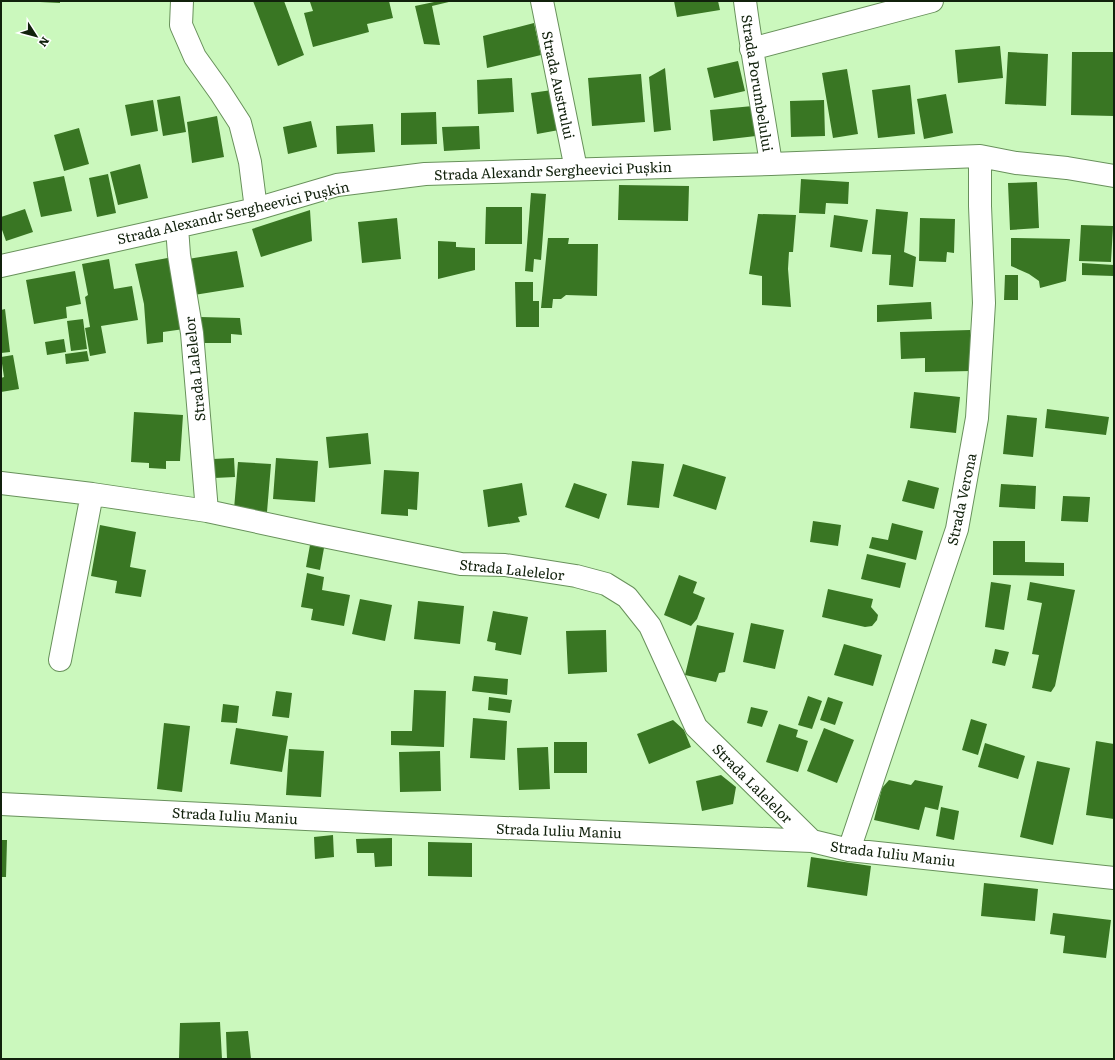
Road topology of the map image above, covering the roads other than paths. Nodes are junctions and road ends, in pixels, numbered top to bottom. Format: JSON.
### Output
{"nodes":[{"id":1,"x":182,"y":1,"type":"edge"},
{"id":2,"x":542,"y":1,"type":"edge"},
{"id":3,"x":745,"y":1,"type":"edge"},
{"id":4,"x":932,"y":1,"type":"edge"},
{"id":5,"x":752,"y":50,"type":"junction"},
{"id":6,"x":980,"y":156,"type":"junction"},
{"id":7,"x":771,"y":164,"type":"junction"},
{"id":8,"x":576,"y":169,"type":"junction"},
{"id":9,"x":1114,"y":176,"type":"edge"},
{"id":10,"x":256,"y":209,"type":"junction"},
{"id":11,"x":177,"y":227,"type":"junction"},
{"id":12,"x":1,"y":266,"type":"edge"},
{"id":13,"x":1,"y":483,"type":"edge"},
{"id":14,"x":92,"y":494,"type":"junction"},
{"id":15,"x":207,"y":511,"type":"junction"},
{"id":16,"x":60,"y":660,"type":"dead end"},
{"id":17,"x":1,"y":804,"type":"edge"},
{"id":18,"x":812,"y":841,"type":"junction"},
{"id":19,"x":850,"y":850,"type":"junction"},
{"id":20,"x":1114,"y":878,"type":"edge"}],
"edges":[{"from":1,"to":10,"type":"street"},
{"from":2,"to":8,"type":"street","name":"Strada Austrului"},
{"from":3,"to":5,"type":"street","name":"Strada Porumbelului"},
{"from":4,"to":5,"type":"street"},
{"from":5,"to":7,"type":"street","name":"Strada Porumbelului"},
{"from":6,"to":7,"type":"street","name":"Strada Alexandr Sergheevici Pușkin"},
{"from":6,"to":9,"type":"street","name":"Strada Alexandr Sergheevici Pușkin"},
{"from":6,"to":19,"type":"street","name":"Strada Verona"},
{"from":7,"to":8,"type":"street","name":"Strada Alexandr Sergheevici Pușkin"},
{"from":8,"to":10,"type":"street","name":"Strada Alexandr Sergheevici Pușkin"},
{"from":10,"to":11,"type":"street","name":"Strada Alexandr Sergheevici Pușkin"},
{"from":11,"to":12,"type":"street","name":"Strada Alexandr Sergheevici Pușkin"},
{"from":11,"to":15,"type":"street","name":"Strada Lalelelor"},
{"from":13,"to":14,"type":"street","name":"Strada Lalelelor"},
{"from":14,"to":15,"type":"street","name":"Strada Lalelelor"},
{"from":14,"to":16,"type":"street"},
{"from":15,"to":18,"type":"street","name":"Strada Lalelelor"},
{"from":17,"to":18,"type":"street","name":"Strada Iuliu Maniu"},
{"from":18,"to":19,"type":"street","name":"Strada Iuliu Maniu"},
{"from":19,"to":20,"type":"street","name":"Strada Iuliu Maniu"}]}
